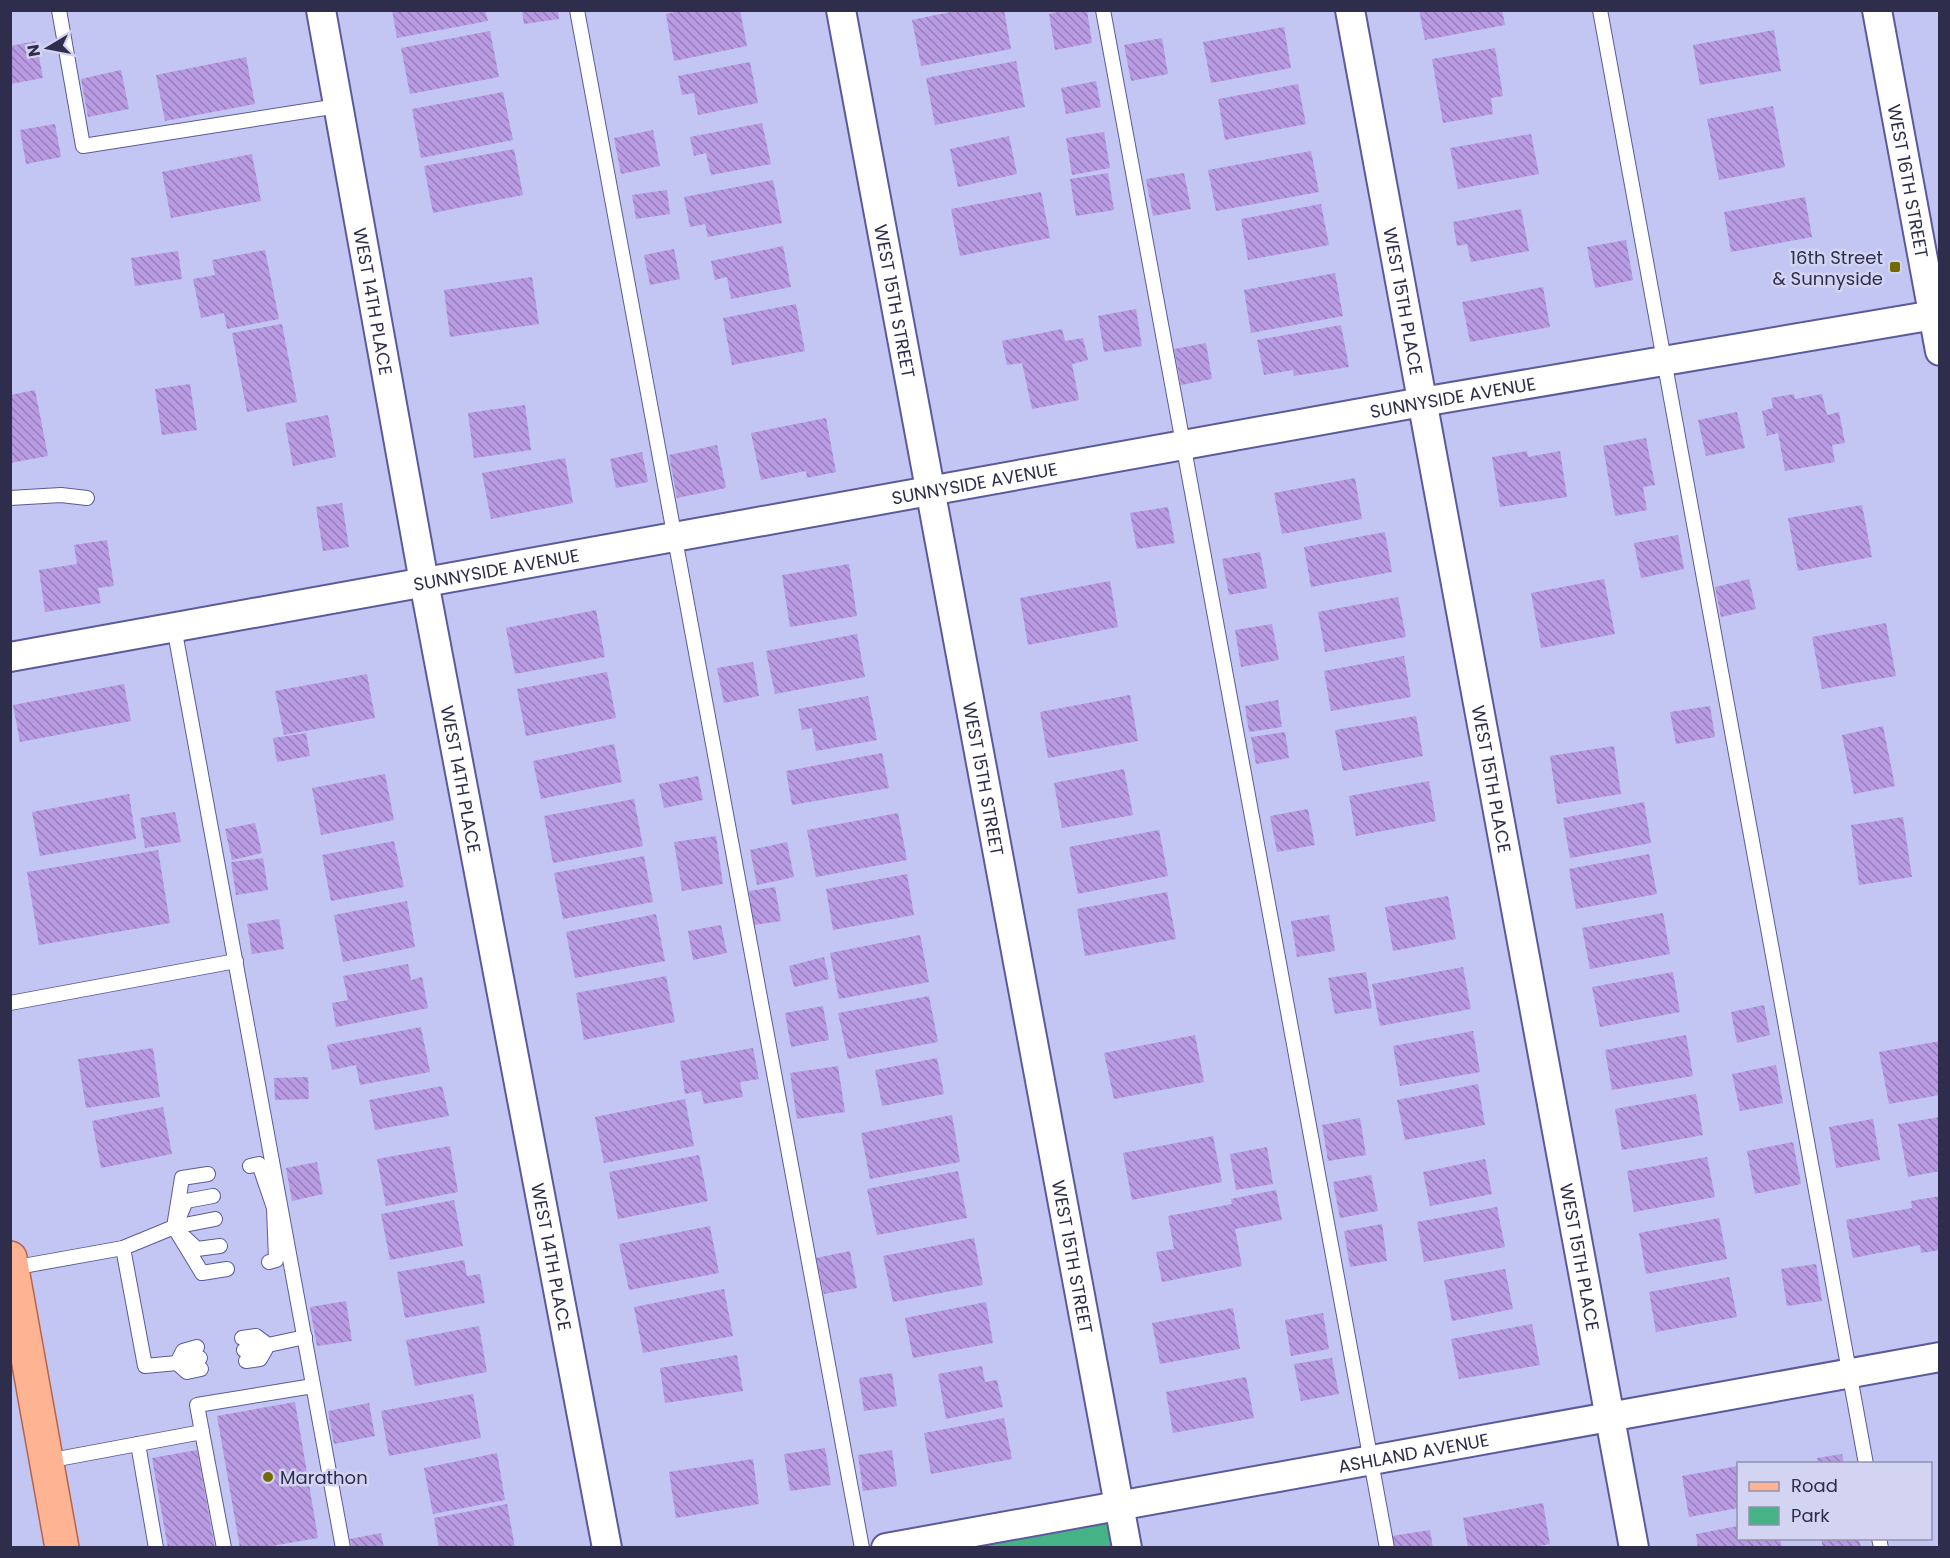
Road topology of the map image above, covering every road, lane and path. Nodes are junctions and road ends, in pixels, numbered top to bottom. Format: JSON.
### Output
{"nodes":[{"id":1,"x":59,"y":10,"type":"edge"},
{"id":2,"x":321,"y":10,"type":"edge"},
{"id":3,"x":577,"y":10,"type":"edge"},
{"id":4,"x":841,"y":10,"type":"edge"},
{"id":5,"x":1103,"y":10,"type":"edge"},
{"id":6,"x":1350,"y":10,"type":"edge"},
{"id":7,"x":1600,"y":10,"type":"edge"},
{"id":8,"x":1877,"y":10,"type":"edge"},
{"id":9,"x":338,"y":106,"type":"junction"},
{"id":10,"x":1936,"y":314,"type":"edge"},
{"id":11,"x":1940,"y":351,"type":"edge"},
{"id":12,"x":1663,"y":363,"type":"junction"},
{"id":13,"x":1422,"y":402,"type":"junction"},
{"id":14,"x":1182,"y":445,"type":"junction"},
{"id":15,"x":932,"y":490,"type":"junction"},
{"id":16,"x":10,"y":498,"type":"edge"},
{"id":17,"x":87,"y":498,"type":"dead end"},
{"id":18,"x":676,"y":537,"type":"junction"},
{"id":19,"x":424,"y":582,"type":"junction"},
{"id":20,"x":174,"y":627,"type":"junction"},
{"id":21,"x":10,"y":657,"type":"edge"},
{"id":22,"x":236,"y":961,"type":"junction"},
{"id":23,"x":10,"y":1004,"type":"edge"},
{"id":24,"x":250,"y":1166,"type":"dead end"},
{"id":25,"x":208,"y":1173,"type":"dead end"},
{"id":26,"x":254,"y":1189,"type":"dead end"},
{"id":27,"x":213,"y":1196,"type":"dead end"},
{"id":28,"x":278,"y":1207,"type":"junction"},
{"id":29,"x":259,"y":1211,"type":"dead end"},
{"id":30,"x":215,"y":1219,"type":"dead end"},
{"id":31,"x":174,"y":1227,"type":"junction"},
{"id":32,"x":264,"y":1239,"type":"dead end"},
{"id":33,"x":220,"y":1246,"type":"dead end"},
{"id":34,"x":123,"y":1248,"type":"junction"},
{"id":35,"x":269,"y":1262,"type":"dead end"},
{"id":36,"x":11,"y":1263,"type":"edge"},
{"id":37,"x":227,"y":1269,"type":"dead end"},
{"id":38,"x":305,"y":1336,"type":"junction"},
{"id":39,"x":268,"y":1345,"type":"junction"},
{"id":40,"x":1940,"y":1357,"type":"edge"},
{"id":41,"x":177,"y":1362,"type":"junction"},
{"id":42,"x":1850,"y":1373,"type":"junction"},
{"id":43,"x":313,"y":1386,"type":"junction"},
{"id":44,"x":1610,"y":1417,"type":"junction"},
{"id":45,"x":202,"y":1432,"type":"junction"},
{"id":46,"x":138,"y":1444,"type":"junction"},
{"id":47,"x":1371,"y":1460,"type":"junction"},
{"id":48,"x":47,"y":1461,"type":"junction"},
{"id":49,"x":1866,"y":1462,"type":"edge"},
{"id":50,"x":1119,"y":1505,"type":"junction"},
{"id":51,"x":159,"y":1538,"type":"edge"},
{"id":52,"x":62,"y":1548,"type":"edge"},
{"id":53,"x":224,"y":1548,"type":"edge"},
{"id":54,"x":343,"y":1548,"type":"edge"},
{"id":55,"x":607,"y":1548,"type":"edge"},
{"id":56,"x":862,"y":1548,"type":"edge"},
{"id":57,"x":886,"y":1548,"type":"edge"},
{"id":58,"x":1127,"y":1548,"type":"edge"},
{"id":59,"x":1387,"y":1548,"type":"edge"},
{"id":60,"x":1634,"y":1548,"type":"edge"}],
"edges":[{"from":1,"to":9,"type":"lane"},
{"from":2,"to":9,"type":"street","name":"WEST 14TH PLACE"},
{"from":3,"to":18,"type":"lane"},
{"from":4,"to":15,"type":"street","name":"WEST 15TH STREET"},
{"from":5,"to":14,"type":"lane"},
{"from":6,"to":13,"type":"street","name":"WEST 15TH PLACE"},
{"from":7,"to":12,"type":"lane"},
{"from":8,"to":10,"type":"street","name":"WEST 16TH STREET"},
{"from":9,"to":19,"type":"street","name":"WEST 14TH PLACE"},
{"from":10,"to":11,"type":"street","name":"WEST 16TH STREET"},
{"from":10,"to":12,"type":"street","name":"SUNNYSIDE AVENUE"},
{"from":12,"to":13,"type":"street","name":"SUNNYSIDE AVENUE"},
{"from":12,"to":42,"type":"lane"},
{"from":13,"to":14,"type":"street","name":"SUNNYSIDE AVENUE"},
{"from":13,"to":44,"type":"street","name":"WEST 15TH PLACE"},
{"from":14,"to":15,"type":"street","name":"SUNNYSIDE AVENUE"},
{"from":14,"to":47,"type":"lane"},
{"from":15,"to":18,"type":"street","name":"SUNNYSIDE AVENUE"},
{"from":15,"to":50,"type":"street","name":"WEST 15TH STREET"},
{"from":16,"to":17,"type":"lane"},
{"from":18,"to":19,"type":"street","name":"SUNNYSIDE AVENUE"},
{"from":18,"to":56,"type":"lane"},
{"from":19,"to":20,"type":"street","name":"SUNNYSIDE AVENUE"},
{"from":19,"to":55,"type":"street","name":"WEST 14TH PLACE"},
{"from":20,"to":21,"type":"street","name":"SUNNYSIDE AVENUE"},
{"from":20,"to":22,"type":"lane"},
{"from":22,"to":23,"type":"lane"},
{"from":22,"to":28,"type":"lane"},
{"from":24,"to":28,"type":"lane"},
{"from":25,"to":31,"type":"lane"},
{"from":26,"to":28,"type":"lane"},
{"from":27,"to":31,"type":"lane"},
{"from":28,"to":29,"type":"lane"},
{"from":28,"to":32,"type":"lane"},
{"from":28,"to":35,"type":"lane"},
{"from":28,"to":38,"type":"lane"},
{"from":30,"to":31,"type":"lane"},
{"from":31,"to":33,"type":"lane"},
{"from":31,"to":34,"type":"lane"},
{"from":31,"to":37,"type":"lane"},
{"from":34,"to":36,"type":"lane"},
{"from":34,"to":41,"type":"lane"},
{"from":36,"to":48,"type":"main road"},
{"from":38,"to":39,"type":"lane"},
{"from":38,"to":43,"type":"lane"},
{"from":39,"to":39,"type":"lane"},
{"from":40,"to":42,"type":"street","name":"ASHLAND AVENUE"},
{"from":41,"to":41,"type":"lane"},
{"from":42,"to":44,"type":"street","name":"ASHLAND AVENUE"},
{"from":42,"to":49,"type":"lane"},
{"from":43,"to":45,"type":"lane"},
{"from":43,"to":54,"type":"lane"},
{"from":44,"to":47,"type":"street","name":"ASHLAND AVENUE"},
{"from":44,"to":60,"type":"street","name":"WEST 15TH PLACE"},
{"from":45,"to":46,"type":"lane"},
{"from":45,"to":53,"type":"lane"},
{"from":46,"to":48,"type":"lane"},
{"from":46,"to":51,"type":"lane"},
{"from":47,"to":50,"type":"street","name":"ASHLAND AVENUE"},
{"from":47,"to":59,"type":"lane"},
{"from":48,"to":52,"type":"main road"},
{"from":50,"to":57,"type":"street","name":"ASHLAND AVENUE"},
{"from":50,"to":58,"type":"street","name":"WEST 15TH STREET"}]}
